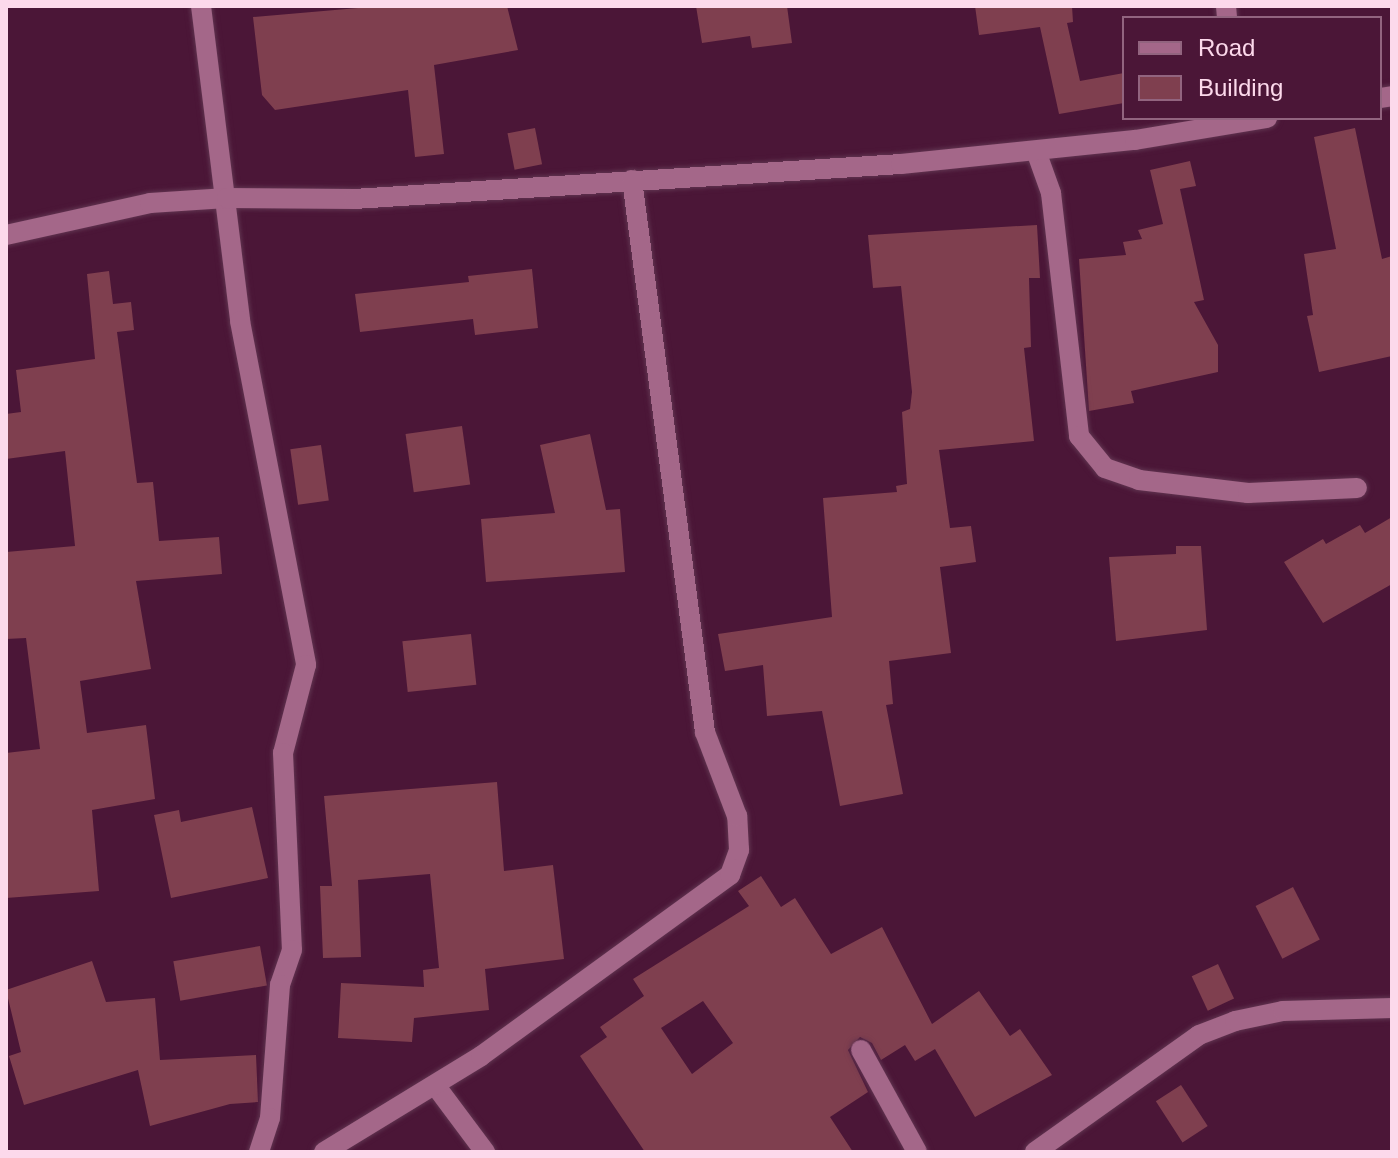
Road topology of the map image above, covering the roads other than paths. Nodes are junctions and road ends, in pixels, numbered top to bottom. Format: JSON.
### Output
{"nodes":[{"id":1,"x":201,"y":6,"type":"edge"},
{"id":2,"x":1235,"y":120,"type":"edge"},
{"id":3,"x":1036,"y":151,"type":"junction"},
{"id":4,"x":632,"y":180,"type":"junction"},
{"id":5,"x":227,"y":198,"type":"junction"},
{"id":6,"x":6,"y":235,"type":"edge"},
{"id":7,"x":1357,"y":488,"type":"dead end"},
{"id":8,"x":1392,"y":1008,"type":"edge"},
{"id":9,"x":861,"y":1050,"type":"dead end"},
{"id":10,"x":435,"y":1085,"type":"junction"},
{"id":11,"x":259,"y":1152,"type":"edge"},
{"id":12,"x":324,"y":1152,"type":"edge"},
{"id":13,"x":485,"y":1152,"type":"edge"},
{"id":14,"x":917,"y":1152,"type":"edge"},
{"id":15,"x":1035,"y":1152,"type":"edge"}],
"edges":[{"from":1,"to":5,"type":"street"},
{"from":2,"to":3,"type":"street"},
{"from":3,"to":4,"type":"street"},
{"from":3,"to":7,"type":"street"},
{"from":4,"to":5,"type":"street"},
{"from":4,"to":10,"type":"street"},
{"from":5,"to":6,"type":"street"},
{"from":5,"to":11,"type":"street"},
{"from":8,"to":15,"type":"street"},
{"from":9,"to":14,"type":"street"},
{"from":10,"to":12,"type":"street"},
{"from":10,"to":13,"type":"street"}]}
